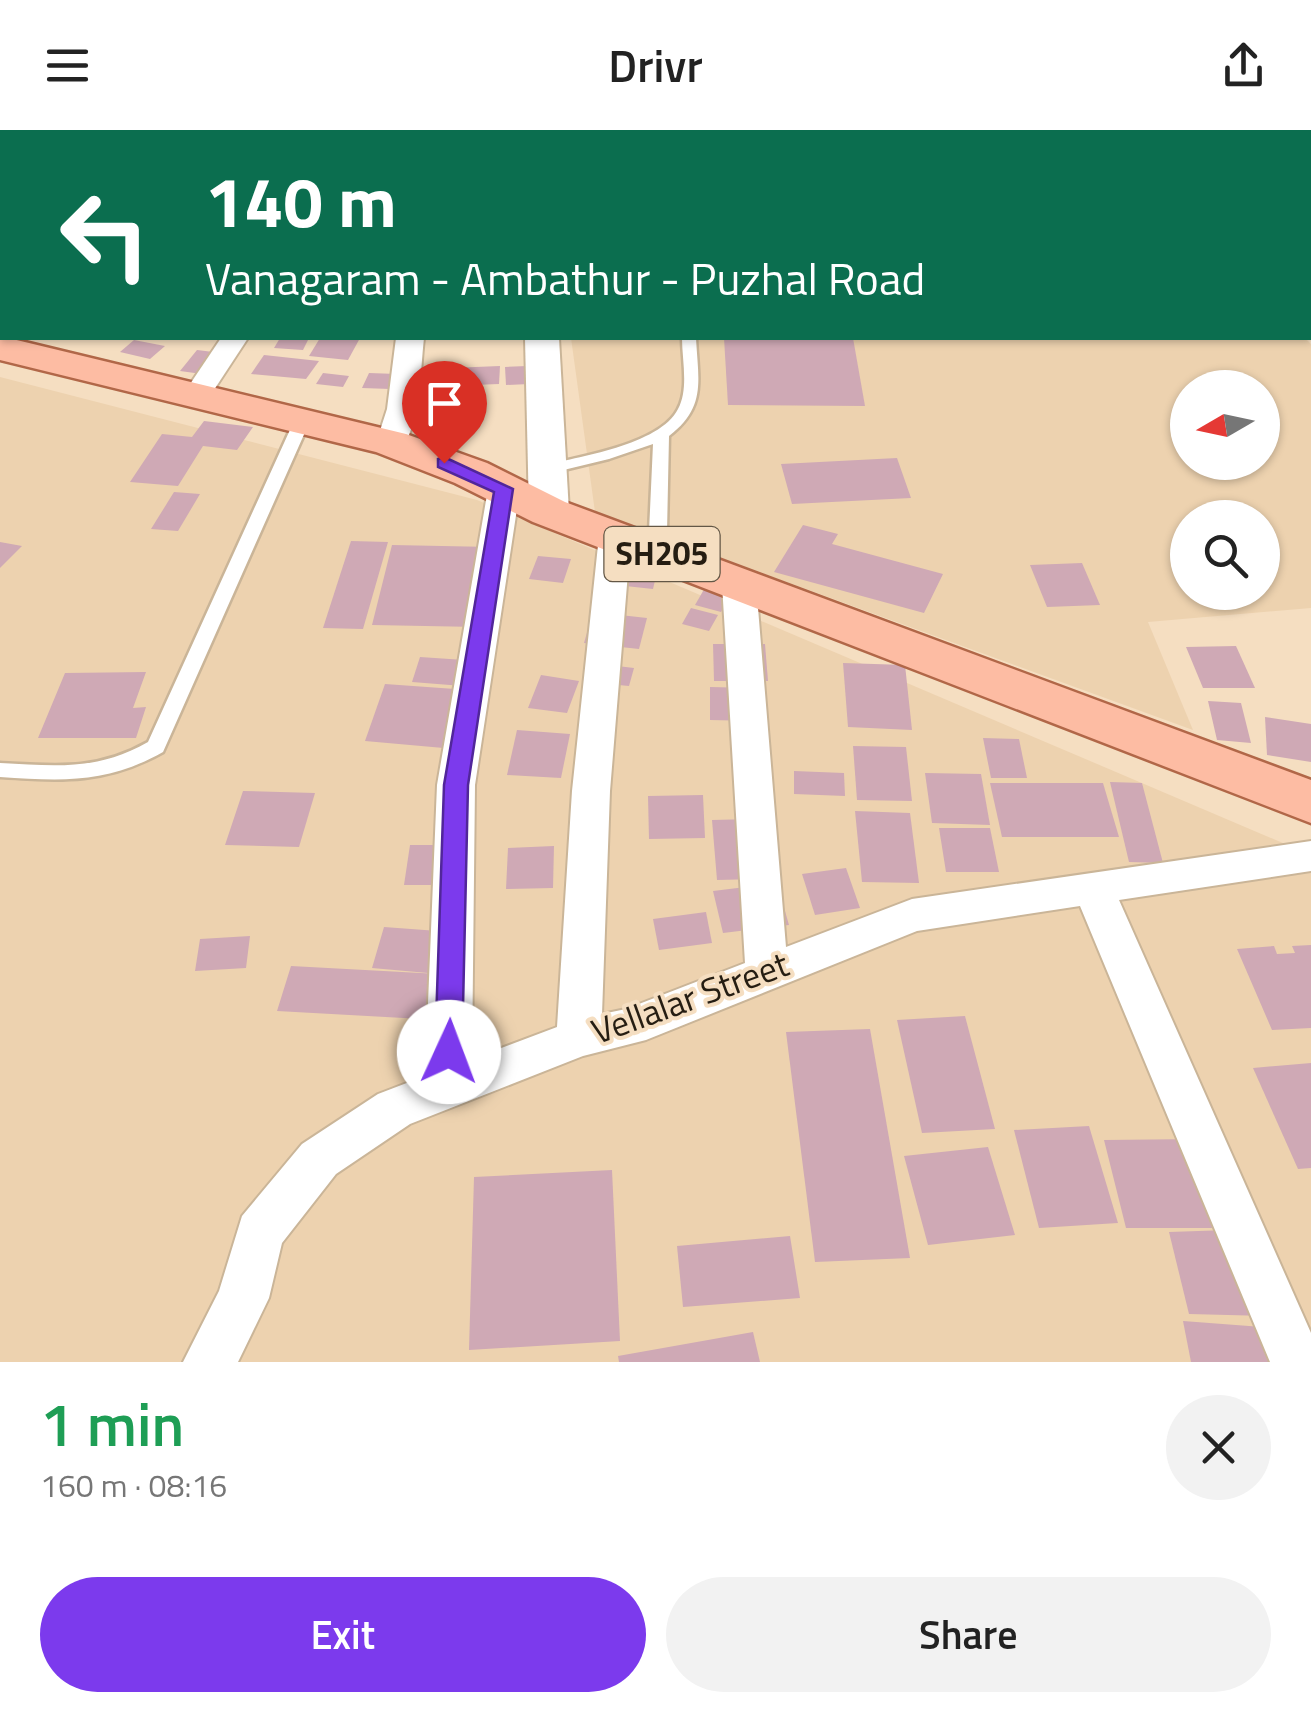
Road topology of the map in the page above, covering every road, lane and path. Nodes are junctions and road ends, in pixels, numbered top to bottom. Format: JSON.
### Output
{"nodes":[{"id":1,"x":233,"y":340,"type":"edge"},
{"id":2,"x":410,"y":340,"type":"edge"},
{"id":3,"x":542,"y":340,"type":"edge"},
{"id":4,"x":689,"y":340,"type":"edge"},
{"id":5,"x":0,"y":348,"type":"edge"},
{"id":6,"x":196,"y":396,"type":"junction"},
{"id":7,"x":302,"y":422,"type":"junction"},
{"id":8,"x":661,"y":434,"type":"junction"},
{"id":9,"x":391,"y":443,"type":"junction"},
{"id":10,"x":504,"y":489,"type":"junction"},
{"id":11,"x":548,"y":490,"type":"junction"},
{"id":12,"x":636,"y":534,"type":"junction"},
{"id":13,"x":739,"y":584,"type":"junction"},
{"id":14,"x":0,"y":770,"type":"edge"},
{"id":15,"x":1311,"y":802,"type":"edge"},
{"id":16,"x":1311,"y":856,"type":"edge"},
{"id":17,"x":1093,"y":889,"type":"junction"},
{"id":18,"x":766,"y":972,"type":"junction"},
{"id":19,"x":579,"y":1038,"type":"junction"},
{"id":20,"x":448,"y":1090,"type":"junction"},
{"id":21,"x":210,"y":1362,"type":"edge"},
{"id":22,"x":1297,"y":1362,"type":"edge"}],
"edges":[{"from":1,"to":6,"type":"street"},
{"from":2,"to":9,"type":"street"},
{"from":3,"to":11,"type":"street"},
{"from":4,"to":8,"type":"lane"},
{"from":5,"to":6,"type":"main road","number":"SH205"},
{"from":6,"to":7,"type":"main road","number":"SH205"},
{"from":7,"to":9,"type":"main road","number":"SH205"},
{"from":7,"to":14,"type":"lane"},
{"from":8,"to":11,"type":"lane"},
{"from":8,"to":12,"type":"lane"},
{"from":9,"to":10,"type":"main road","number":"SH205"},
{"from":10,"to":11,"type":"main road","number":"SH205"},
{"from":10,"to":20,"type":"street"},
{"from":11,"to":12,"type":"main road","number":"SH205"},
{"from":12,"to":13,"type":"main road","number":"SH205"},
{"from":12,"to":19,"type":"street"},
{"from":13,"to":15,"type":"main road","number":"SH205"},
{"from":13,"to":18,"type":"street"},
{"from":16,"to":17,"type":"street","name":"Vellalar Street"},
{"from":17,"to":18,"type":"street","name":"Vellalar Street"},
{"from":17,"to":22,"type":"street"},
{"from":18,"to":19,"type":"street","name":"Vellalar Street"},
{"from":19,"to":20,"type":"street","name":"Vellalar Street"},
{"from":20,"to":21,"type":"street","name":"Vellalar Street"}]}
